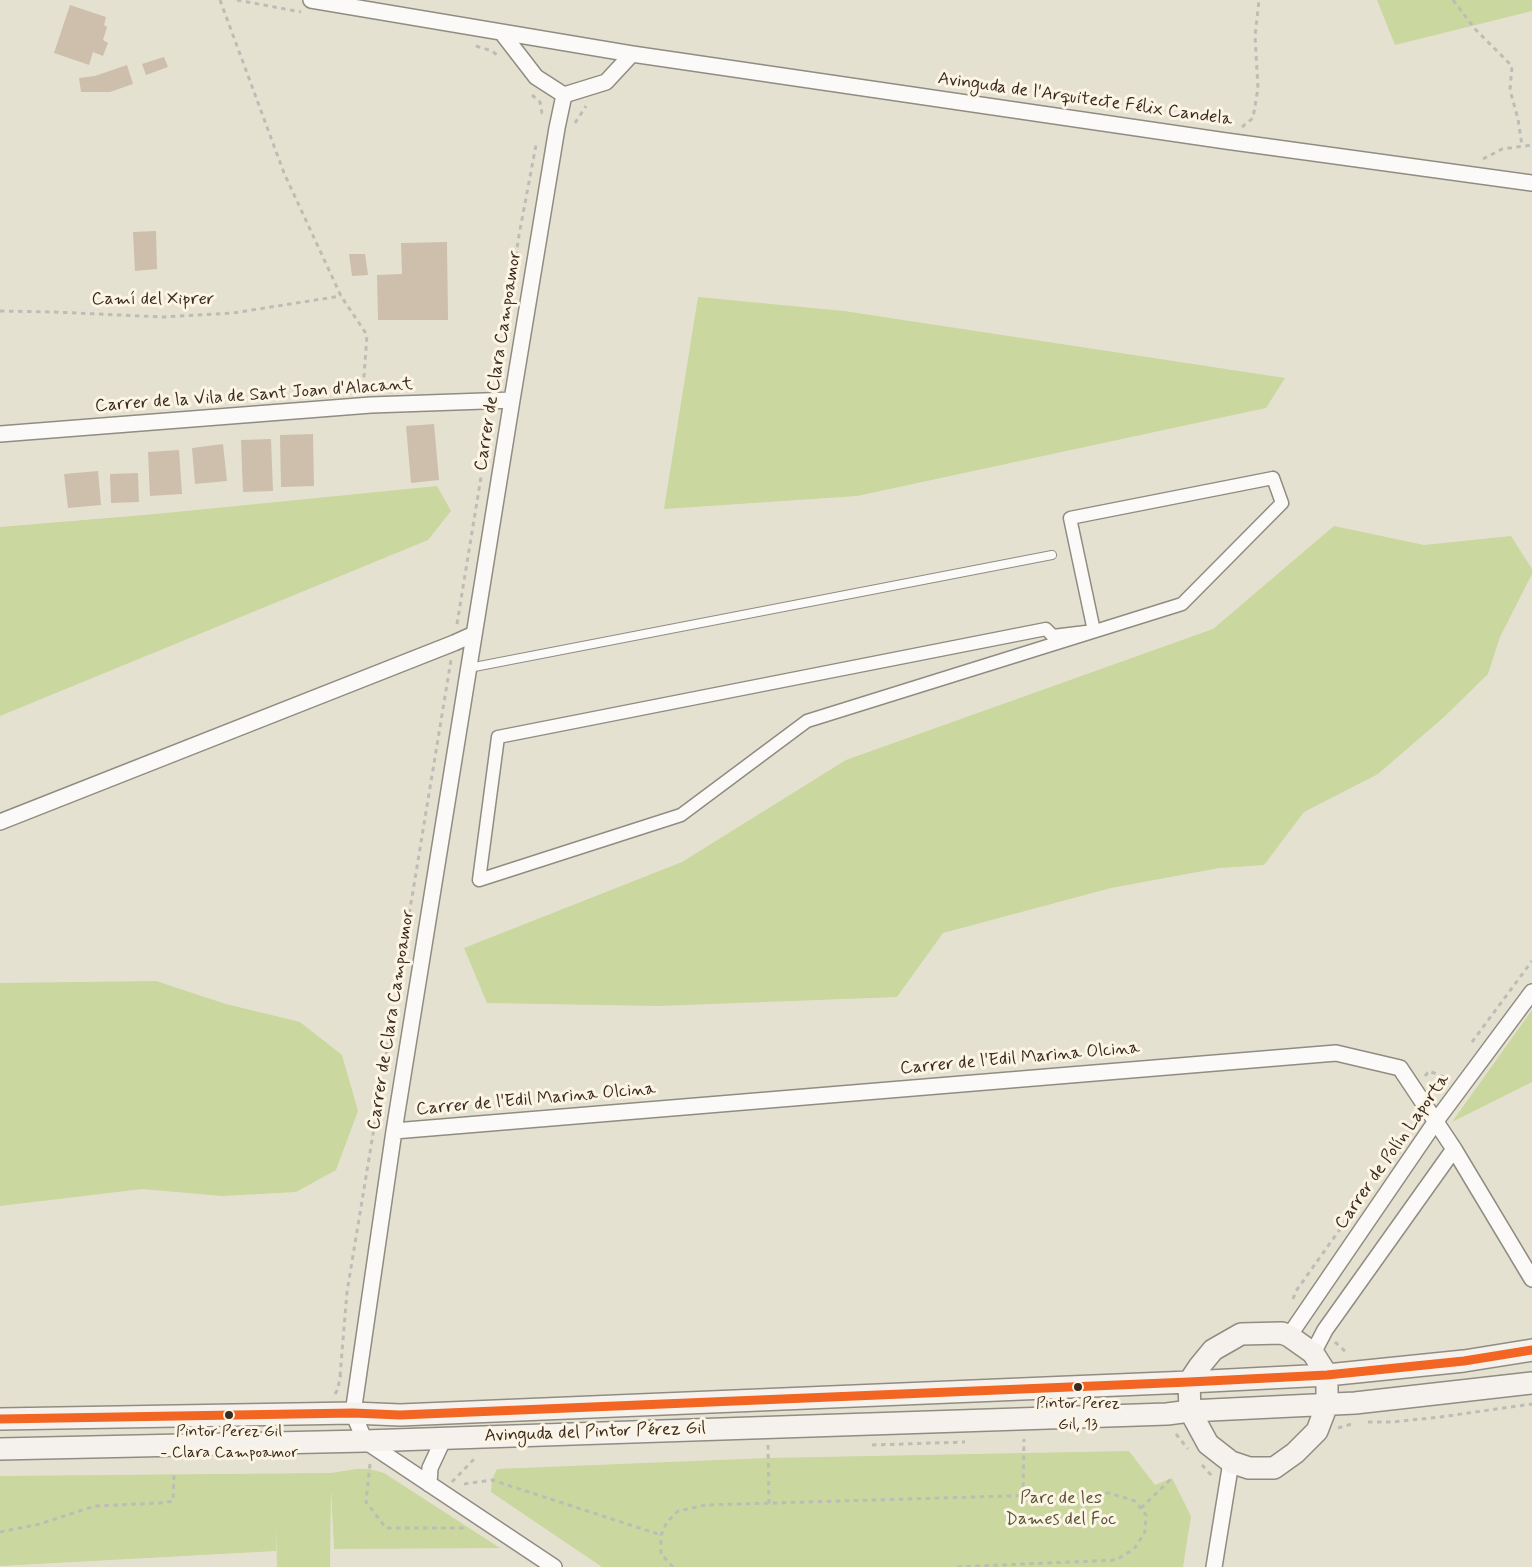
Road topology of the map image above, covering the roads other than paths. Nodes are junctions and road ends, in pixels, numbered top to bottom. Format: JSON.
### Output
{"nodes":[{"id":1,"x":308,"y":6,"type":"edge"},
{"id":2,"x":502,"y":33,"type":"junction"},
{"id":3,"x":633,"y":54,"type":"junction"},
{"id":4,"x":564,"y":95,"type":"junction"},
{"id":5,"x":1532,"y":183,"type":"edge"},
{"id":6,"x":512,"y":400,"type":"junction"},
{"id":7,"x":0,"y":434,"type":"edge"},
{"id":8,"x":1052,"y":555,"type":"dead end"},
{"id":9,"x":1094,"y":631,"type":"joint"},
{"id":10,"x":474,"y":634,"type":"junction"},
{"id":11,"x":469,"y":668,"type":"junction"},
{"id":12,"x":0,"y":822,"type":"edge"},
{"id":13,"x":1532,"y":993,"type":"edge"},
{"id":14,"x":1436,"y":1121,"type":"junction"},
{"id":15,"x":394,"y":1131,"type":"junction"},
{"id":16,"x":1454,"y":1149,"type":"junction"},
{"id":17,"x":1532,"y":1279,"type":"edge"},
{"id":18,"x":1289,"y":1336,"type":"junction"},
{"id":19,"x":1532,"y":1350,"type":"edge"},
{"id":20,"x":1313,"y":1353,"type":"junction"},
{"id":21,"x":1327,"y":1375,"type":"junction"},
{"id":22,"x":1189,"y":1382,"type":"junction"},
{"id":23,"x":1532,"y":1383,"type":"edge"},
{"id":24,"x":1328,"y":1405,"type":"junction"},
{"id":25,"x":1190,"y":1411,"type":"junction"},
{"id":26,"x":353,"y":1413,"type":"junction"},
{"id":27,"x":0,"y":1419,"type":"edge"},
{"id":28,"x":444,"y":1438,"type":"junction"},
{"id":29,"x":0,"y":1449,"type":"edge"},
{"id":30,"x":368,"y":1451,"type":"junction"},
{"id":31,"x":1230,"y":1472,"type":"junction"},
{"id":32,"x":429,"y":1484,"type":"junction"},
{"id":33,"x":554,"y":1567,"type":"edge"},
{"id":34,"x":1214,"y":1567,"type":"edge"}],
"edges":[{"from":1,"to":2,"type":"street","name":"Avinguda de l'Arquitecte Félix Candela"},
{"from":2,"to":3,"type":"street","name":"Avinguda de l'Arquitecte Félix Candela"},
{"from":2,"to":4,"type":"street"},
{"from":3,"to":4,"type":"street"},
{"from":3,"to":5,"type":"street","name":"Avinguda de l'Arquitecte Félix Candela"},
{"from":4,"to":6,"type":"street","name":"Carrer de Clara Campoamor"},
{"from":6,"to":7,"type":"street","name":"Carrer de la Vila de Sant Joan d'Alacant"},
{"from":6,"to":10,"type":"street","name":"Carrer de Clara Campoamor"},
{"from":8,"to":11,"type":"lane"},
{"from":9,"to":9,"type":"street"},
{"from":10,"to":11,"type":"street","name":"Carrer de Clara Campoamor"},
{"from":10,"to":12,"type":"street"},
{"from":11,"to":15,"type":"street","name":"Carrer de Clara Campoamor"},
{"from":13,"to":14,"type":"street","name":"Carrer de Polín Laporta"},
{"from":14,"to":15,"type":"street","name":"Carrer de l'Edil Marina Olcina"},
{"from":14,"to":16,"type":"street","name":"Carrer de l'Edil Marina Olcina"},
{"from":14,"to":18,"type":"street","name":"Carrer de Polín Laporta"},
{"from":15,"to":26,"type":"street","name":"Carrer de Clara Campoamor"},
{"from":16,"to":17,"type":"street","name":"Carrer de l'Edil Marina Olcina"},
{"from":16,"to":20,"type":"street"},
{"from":18,"to":20,"type":"main road"},
{"from":18,"to":22,"type":"main road"},
{"from":19,"to":21,"type":"main road","name":"Avinguda del Pintor Pérez Gil"},
{"from":20,"to":21,"type":"main road"},
{"from":21,"to":22,"type":"main road","name":"Avinguda del Pintor Pérez Gil"},
{"from":21,"to":24,"type":"main road"},
{"from":22,"to":25,"type":"main road"},
{"from":22,"to":26,"type":"main road","name":"Avinguda del Pintor Pérez Gil"},
{"from":23,"to":24,"type":"main road","name":"Avinguda del Pintor Pérez Gil"},
{"from":24,"to":25,"type":"main road","name":"Avinguda del Pintor Pérez Gil"},
{"from":24,"to":31,"type":"main road"},
{"from":25,"to":28,"type":"main road","name":"Avinguda del Pintor Pérez Gil"},
{"from":25,"to":31,"type":"main road"},
{"from":26,"to":27,"type":"main road","name":"Avinguda del Pintor Pérez Gil"},
{"from":26,"to":30,"type":"street"},
{"from":28,"to":30,"type":"main road","name":"Avinguda del Pintor Pérez Gil"},
{"from":28,"to":32,"type":"street"},
{"from":29,"to":30,"type":"main road","name":"Avinguda del Pintor Pérez Gil"},
{"from":30,"to":32,"type":"street"},
{"from":31,"to":34,"type":"street"},
{"from":32,"to":33,"type":"street"}]}
